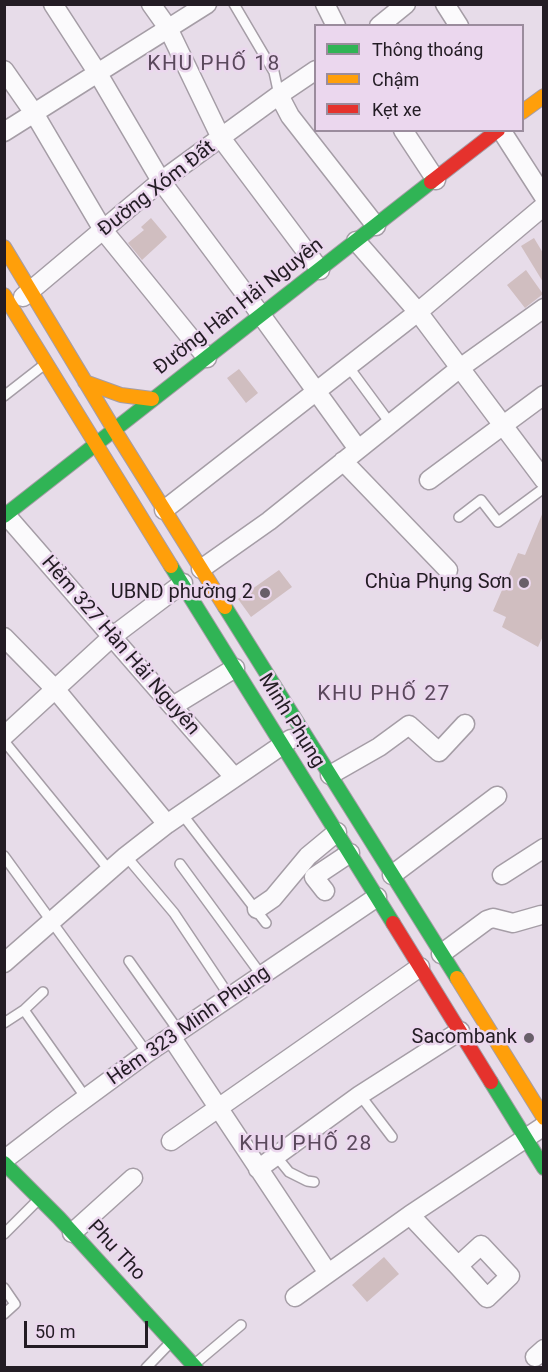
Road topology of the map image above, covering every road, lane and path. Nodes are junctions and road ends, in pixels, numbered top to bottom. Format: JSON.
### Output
{"nodes":[{"id":1,"x":53,"y":4,"type":"edge"},
{"id":2,"x":152,"y":4,"type":"edge"},
{"id":3,"x":207,"y":4,"type":"edge"},
{"id":4,"x":234,"y":4,"type":"edge"},
{"id":5,"x":325,"y":4,"type":"edge"},
{"id":6,"x":406,"y":4,"type":"edge"},
{"id":7,"x":445,"y":4,"type":"edge"},
{"id":8,"x":335,"y":24,"type":"edge"},
{"id":9,"x":381,"y":24,"type":"edge"},
{"id":10,"x":458,"y":24,"type":"edge"},
{"id":11,"x":168,"y":28,"type":"junction"},
{"id":12,"x":4,"y":70,"type":"edge"},
{"id":13,"x":314,"y":71,"type":"edge"},
{"id":14,"x":97,"y":72,"type":"junction"},
{"id":15,"x":279,"y":94,"type":"junction"},
{"id":16,"x":543,"y":96,"type":"edge"},
{"id":17,"x":524,"y":110,"type":"edge"},
{"id":18,"x":34,"y":113,"type":"junction"},
{"id":19,"x":4,"y":132,"type":"edge"},
{"id":20,"x":404,"y":132,"type":"edge"},
{"id":21,"x":496,"y":132,"type":"edge"},
{"id":22,"x":500,"y":132,"type":"edge"},
{"id":23,"x":221,"y":138,"type":"junction"},
{"id":24,"x":436,"y":180,"type":"junction"},
{"id":25,"x":160,"y":182,"type":"junction"},
{"id":26,"x":543,"y":197,"type":"edge"},
{"id":27,"x":543,"y":206,"type":"edge"},
{"id":28,"x":376,"y":226,"type":"junction"},
{"id":29,"x":103,"y":230,"type":"junction"},
{"id":30,"x":356,"y":242,"type":"junction"},
{"id":31,"x":4,"y":247,"type":"edge"},
{"id":32,"x":320,"y":270,"type":"junction"},
{"id":33,"x":31,"y":290,"type":"junction"},
{"id":34,"x":7,"y":306,"type":"edge"},
{"id":35,"x":543,"y":308,"type":"edge"},
{"id":36,"x":418,"y":312,"type":"junction"},
{"id":37,"x":261,"y":315,"type":"junction"},
{"id":38,"x":207,"y":358,"type":"junction"},
{"id":39,"x":47,"y":363,"type":"junction"},
{"id":40,"x":348,"y":366,"type":"junction"},
{"id":41,"x":459,"y":368,"type":"junction"},
{"id":42,"x":85,"y":382,"type":"junction"},
{"id":43,"x":316,"y":392,"type":"junction"},
{"id":44,"x":543,"y":395,"type":"edge"},
{"id":45,"x":4,"y":396,"type":"edge"},
{"id":46,"x":152,"y":399,"type":"junction"},
{"id":47,"x":390,"y":423,"type":"junction"},
{"id":48,"x":503,"y":424,"type":"junction"},
{"id":49,"x":115,"y":431,"type":"junction"},
{"id":50,"x":97,"y":444,"type":"junction"},
{"id":51,"x":358,"y":449,"type":"junction"},
{"id":52,"x":344,"y":461,"type":"junction"},
{"id":53,"x":429,"y":480,"type":"dead end"},
{"id":54,"x":543,"y":480,"type":"edge"},
{"id":55,"x":543,"y":488,"type":"edge"},
{"id":56,"x":164,"y":510,"type":"junction"},
{"id":57,"x":5,"y":515,"type":"edge"},
{"id":58,"x":459,"y":517,"type":"dead end"},
{"id":59,"x":201,"y":569,"type":"junction"},
{"id":60,"x":448,"y":570,"type":"dead end"},
{"id":61,"x":183,"y":583,"type":"junction"},
{"id":62,"x":113,"y":636,"type":"junction"},
{"id":63,"x":6,"y":641,"type":"edge"},
{"id":64,"x":235,"y":668,"type":"junction"},
{"id":65,"x":56,"y":690,"type":"junction"},
{"id":66,"x":173,"y":706,"type":"junction"},
{"id":67,"x":465,"y":724,"type":"dead end"},
{"id":68,"x":302,"y":731,"type":"junction"},
{"id":69,"x":4,"y":736,"type":"edge"},
{"id":70,"x":4,"y":741,"type":"edge"},
{"id":71,"x":283,"y":744,"type":"junction"},
{"id":72,"x":330,"y":775,"type":"junction"},
{"id":73,"x":234,"y":777,"type":"junction"},
{"id":74,"x":497,"y":796,"type":"dead end"},
{"id":75,"x":174,"y":819,"type":"junction"},
{"id":76,"x":337,"y":832,"type":"junction"},
{"id":77,"x":543,"y":848,"type":"edge"},
{"id":78,"x":350,"y":853,"type":"junction"},
{"id":79,"x":4,"y":856,"type":"edge"},
{"id":80,"x":126,"y":856,"type":"junction"},
{"id":81,"x":180,"y":864,"type":"dead end"},
{"id":82,"x":8,"y":868,"type":"edge"},
{"id":83,"x":110,"y":871,"type":"junction"},
{"id":84,"x":392,"y":875,"type":"junction"},
{"id":85,"x":502,"y":875,"type":"dead end"},
{"id":86,"x":325,"y":891,"type":"dead end"},
{"id":87,"x":377,"y":897,"type":"junction"},
{"id":88,"x":543,"y":915,"type":"edge"},
{"id":89,"x":262,"y":916,"type":"joint"},
{"id":90,"x":51,"y":922,"type":"junction"},
{"id":91,"x":441,"y":954,"type":"junction"},
{"id":92,"x":129,"y":961,"type":"dead end"},
{"id":93,"x":4,"y":963,"type":"edge"},
{"id":94,"x":420,"y":967,"type":"junction"},
{"id":95,"x":262,"y":976,"type":"junction"},
{"id":96,"x":43,"y":992,"type":"dead end"},
{"id":97,"x":230,"y":997,"type":"junction"},
{"id":98,"x":24,"y":1010,"type":"junction"},
{"id":99,"x":4,"y":1023,"type":"edge"},
{"id":100,"x":460,"y":1031,"type":"junction"},
{"id":101,"x":176,"y":1035,"type":"junction"},
{"id":102,"x":147,"y":1053,"type":"junction"},
{"id":103,"x":360,"y":1095,"type":"junction"},
{"id":104,"x":86,"y":1098,"type":"junction"},
{"id":105,"x":217,"y":1107,"type":"junction"},
{"id":106,"x":543,"y":1118,"type":"edge"},
{"id":107,"x":543,"y":1126,"type":"edge"},
{"id":108,"x":392,"y":1137,"type":"dead end"},
{"id":109,"x":526,"y":1138,"type":"junction"},
{"id":110,"x":171,"y":1141,"type":"dead end"},
{"id":111,"x":276,"y":1156,"type":"junction"},
{"id":112,"x":4,"y":1162,"type":"edge"},
{"id":113,"x":543,"y":1168,"type":"edge"},
{"id":114,"x":258,"y":1169,"type":"junction"},
{"id":115,"x":133,"y":1178,"type":"dead end"},
{"id":116,"x":314,"y":1182,"type":"dead end"},
{"id":117,"x":39,"y":1198,"type":"junction"},
{"id":118,"x":410,"y":1215,"type":"junction"},
{"id":119,"x":72,"y":1233,"type":"junction"},
{"id":120,"x":4,"y":1234,"type":"edge"},
{"id":121,"x":458,"y":1266,"type":"dead end"},
{"id":122,"x":328,"y":1273,"type":"junction"},
{"id":123,"x":4,"y":1288,"type":"edge"},
{"id":124,"x":295,"y":1297,"type":"dead end"},
{"id":125,"x":4,"y":1314,"type":"edge"},
{"id":126,"x":241,"y":1324,"type":"dead end"},
{"id":127,"x":172,"y":1341,"type":"junction"},
{"id":128,"x":195,"y":1366,"type":"edge"},
{"id":129,"x":146,"y":1368,"type":"edge"}],
"edges":[{"from":1,"to":14,"type":"street"},
{"from":2,"to":11,"type":"street"},
{"from":3,"to":11,"type":"street"},
{"from":4,"to":15,"type":"lane"},
{"from":5,"to":8,"type":"street"},
{"from":6,"to":9,"type":"street"},
{"from":7,"to":10,"type":"street"},
{"from":11,"to":14,"type":"street"},
{"from":11,"to":23,"type":"street"},
{"from":12,"to":18,"type":"street"},
{"from":13,"to":15,"type":"street","name":"Đường Xóm Đất"},
{"from":14,"to":18,"type":"street"},
{"from":14,"to":25,"type":"street"},
{"from":15,"to":23,"type":"street","name":"Đường Xóm Đất"},
{"from":15,"to":28,"type":"street"},
{"from":16,"to":17,"type":"main road"},
{"from":18,"to":19,"type":"street"},
{"from":18,"to":29,"type":"street"},
{"from":20,"to":24,"type":"street"},
{"from":21,"to":24,"type":"main road","name":"Đường Hàn Hải Nguyên"},
{"from":22,"to":26,"type":"street"},
{"from":23,"to":25,"type":"street","name":"Đường Xóm Đất"},
{"from":23,"to":32,"type":"street"},
{"from":24,"to":28,"type":"main road","name":"Đường Hàn Hải Nguyên"},
{"from":25,"to":29,"type":"street","name":"Đường Xóm Đất"},
{"from":25,"to":37,"type":"street"},
{"from":27,"to":36,"type":"street"},
{"from":28,"to":30,"type":"main road","name":"Đường Hàn Hải Nguyên"},
{"from":29,"to":33,"type":"street","name":"Đường Xóm Đất"},
{"from":29,"to":38,"type":"street"},
{"from":30,"to":32,"type":"main road","name":"Đường Hàn Hải Nguyên"},
{"from":30,"to":36,"type":"street"},
{"from":31,"to":33,"type":"main road","name":"Minh Phụng"},
{"from":32,"to":37,"type":"main road","name":"Đường Hàn Hải Nguyên"},
{"from":33,"to":34,"type":"street","name":"Đường Xóm Đất"},
{"from":33,"to":42,"type":"main road","name":"Minh Phụng"},
{"from":34,"to":39,"type":"main road","name":"Minh Phụng"},
{"from":35,"to":41,"type":"street"},
{"from":36,"to":40,"type":"street"},
{"from":36,"to":41,"type":"street"},
{"from":37,"to":38,"type":"main road","name":"Đường Hàn Hải Nguyên"},
{"from":37,"to":43,"type":"street"},
{"from":38,"to":46,"type":"main road","name":"Đường Hàn Hải Nguyên"},
{"from":39,"to":45,"type":"lane"},
{"from":39,"to":50,"type":"main road","name":"Minh Phụng"},
{"from":40,"to":43,"type":"street"},
{"from":40,"to":47,"type":"lane"},
{"from":41,"to":47,"type":"street"},
{"from":41,"to":48,"type":"street"},
{"from":42,"to":46,"type":"main road"},
{"from":42,"to":49,"type":"main road","name":"Minh Phụng"},
{"from":43,"to":51,"type":"street"},
{"from":43,"to":56,"type":"street"},
{"from":44,"to":48,"type":"street"},
{"from":46,"to":49,"type":"main road","name":"Đường Hàn Hải Nguyên"},
{"from":47,"to":51,"type":"street"},
{"from":48,"to":53,"type":"street"},
{"from":48,"to":54,"type":"street"},
{"from":49,"to":50,"type":"main road","name":"Đường Hàn Hải Nguyên"},
{"from":49,"to":56,"type":"main road","name":"Minh Phụng"},
{"from":50,"to":57,"type":"main road","name":"Đường Hàn Hải Nguyên"},
{"from":50,"to":61,"type":"main road","name":"Minh Phụng"},
{"from":51,"to":52,"type":"street"},
{"from":52,"to":59,"type":"street"},
{"from":52,"to":60,"type":"street"},
{"from":55,"to":58,"type":"lane"},
{"from":56,"to":59,"type":"main road","name":"Minh Phụng"},
{"from":57,"to":62,"type":"street","name":"Hẻm 327 Hàn Hải Nguyên"},
{"from":59,"to":68,"type":"main road","name":"Minh Phụng"},
{"from":61,"to":62,"type":"street"},
{"from":61,"to":64,"type":"main road","name":"Minh Phụng"},
{"from":62,"to":65,"type":"street"},
{"from":62,"to":66,"type":"street","name":"Hẻm 327 Hàn Hải Nguyên"},
{"from":63,"to":65,"type":"street"},
{"from":64,"to":66,"type":"street"},
{"from":64,"to":71,"type":"main road","name":"Minh Phụng"},
{"from":65,"to":69,"type":"street"},
{"from":65,"to":75,"type":"street"},
{"from":66,"to":73,"type":"street","name":"Hẻm 327 Hàn Hải Nguyên"},
{"from":67,"to":72,"type":"street"},
{"from":68,"to":71,"type":"street"},
{"from":68,"to":72,"type":"main road","name":"Minh Phụng"},
{"from":70,"to":83,"type":"lane"},
{"from":71,"to":73,"type":"street"},
{"from":71,"to":76,"type":"main road","name":"Minh Phụng"},
{"from":72,"to":84,"type":"main road","name":"Minh Phụng"},
{"from":73,"to":75,"type":"street"},
{"from":74,"to":84,"type":"street"},
{"from":75,"to":80,"type":"street"},
{"from":75,"to":89,"type":"lane"},
{"from":76,"to":78,"type":"main road","name":"Minh Phụng"},
{"from":76,"to":89,"type":"street"},
{"from":77,"to":85,"type":"street"},
{"from":78,"to":86,"type":"street"},
{"from":78,"to":87,"type":"main road","name":"Minh Phụng"},
{"from":79,"to":82,"type":"lane"},
{"from":80,"to":83,"type":"street"},
{"from":80,"to":97,"type":"lane"},
{"from":81,"to":95,"type":"lane"},
{"from":82,"to":90,"type":"lane"},
{"from":83,"to":90,"type":"street"},
{"from":84,"to":91,"type":"main road","name":"Minh Phụng"},
{"from":87,"to":94,"type":"main road","name":"Minh Phụng"},
{"from":87,"to":95,"type":"street","name":"Hẻm 323 Minh Phụng"},
{"from":88,"to":91,"type":"street"},
{"from":90,"to":93,"type":"street"},
{"from":90,"to":102,"type":"lane"},
{"from":91,"to":106,"type":"main road","name":"Minh Phụng"},
{"from":92,"to":101,"type":"lane"},
{"from":94,"to":100,"type":"main road","name":"Minh Phụng"},
{"from":94,"to":105,"type":"street"},
{"from":95,"to":97,"type":"street","name":"Hẻm 323 Minh Phụng"},
{"from":96,"to":98,"type":"lane"},
{"from":97,"to":101,"type":"street","name":"Hẻm 323 Minh Phụng"},
{"from":98,"to":99,"type":"lane"},
{"from":98,"to":104,"type":"lane"},
{"from":100,"to":103,"type":"street"},
{"from":100,"to":109,"type":"main road","name":"Minh Phụng"},
{"from":101,"to":102,"type":"street","name":"Hẻm 323 Minh Phụng"},
{"from":101,"to":105,"type":"street"},
{"from":102,"to":104,"type":"street","name":"Hẻm 323 Minh Phụng"},
{"from":103,"to":108,"type":"lane"},
{"from":103,"to":111,"type":"street"},
{"from":104,"to":112,"type":"street","name":"Hẻm 323 Minh Phụng"},
{"from":105,"to":110,"type":"street"},
{"from":105,"to":114,"type":"street"},
{"from":107,"to":109,"type":"street"},
{"from":109,"to":113,"type":"main road","name":"Minh Phụng"},
{"from":109,"to":118,"type":"street"},
{"from":111,"to":114,"type":"street"},
{"from":111,"to":116,"type":"lane"},
{"from":112,"to":117,"type":"main road","name":"Phu Tho"},
{"from":114,"to":122,"type":"street"},
{"from":115,"to":119,"type":"street"},
{"from":117,"to":119,"type":"main road","name":"Phu Tho"},
{"from":117,"to":120,"type":"lane"},
{"from":118,"to":121,"type":"street"},
{"from":118,"to":122,"type":"street"},
{"from":119,"to":127,"type":"main road","name":"Phu Tho"},
{"from":122,"to":124,"type":"street"},
{"from":123,"to":125,"type":"lane"},
{"from":126,"to":128,"type":"lane"},
{"from":127,"to":128,"type":"main road","name":"Phu Tho"},
{"from":127,"to":129,"type":"lane"}]}
